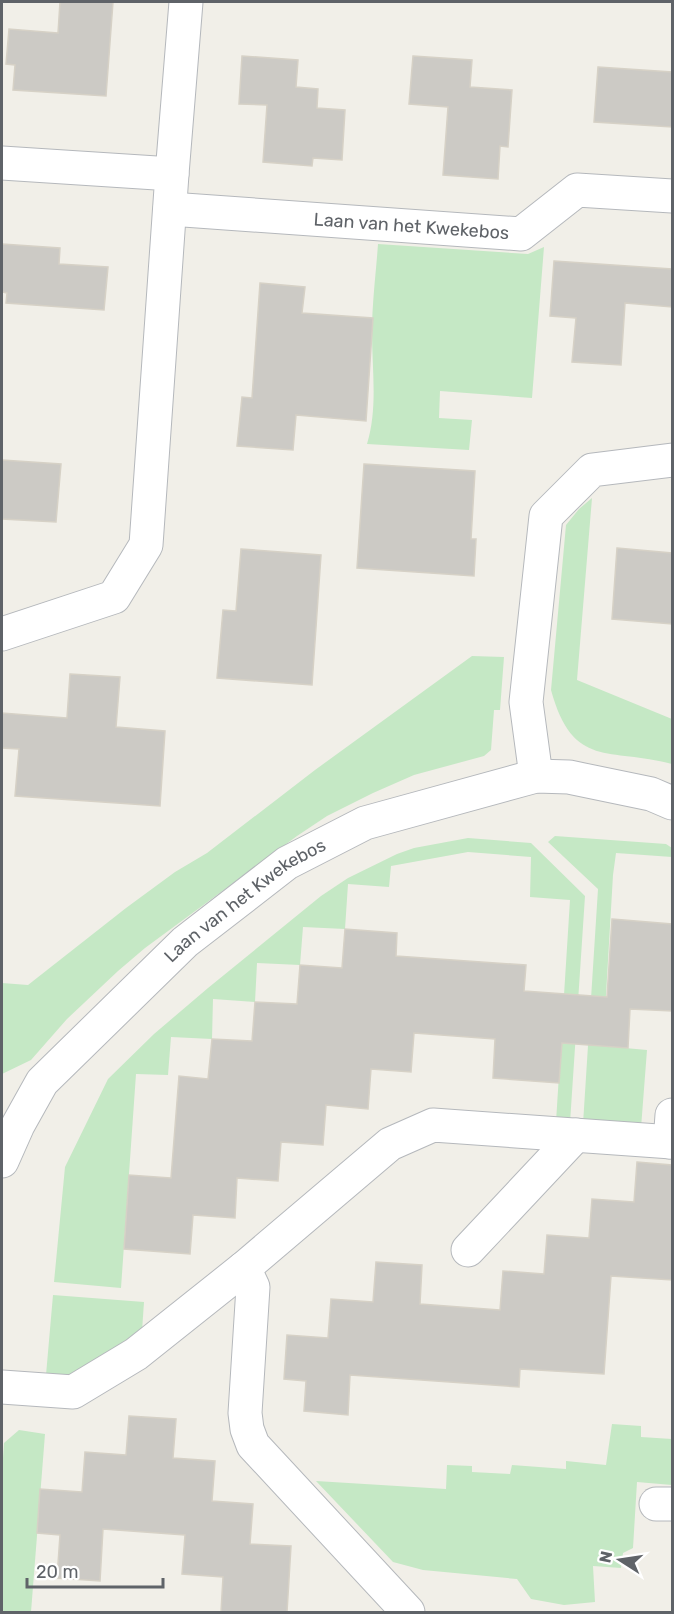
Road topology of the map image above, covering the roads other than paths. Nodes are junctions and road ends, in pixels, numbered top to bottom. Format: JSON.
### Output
{"nodes":[{"id":1,"x":186,"y":2,"type":"edge"},
{"id":2,"x":2,"y":163,"type":"edge"},
{"id":3,"x":172,"y":174,"type":"junction"},
{"id":4,"x":672,"y":196,"type":"edge"},
{"id":5,"x":170,"y":209,"type":"junction"},
{"id":6,"x":672,"y":460,"type":"edge"},
{"id":7,"x":2,"y":634,"type":"edge"},
{"id":8,"x":536,"y":776,"type":"junction"},
{"id":9,"x":672,"y":803,"type":"edge"},
{"id":10,"x":10,"y":1121,"type":"edge"},
{"id":11,"x":672,"y":1133,"type":"edge"},
{"id":12,"x":576,"y":1136,"type":"junction"},
{"id":13,"x":2,"y":1161,"type":"edge"},
{"id":14,"x":468,"y":1250,"type":"dead end"},
{"id":15,"x":244,"y":1268,"type":"junction"},
{"id":16,"x":2,"y":1387,"type":"edge"},
{"id":17,"x":408,"y":1612,"type":"edge"}],
"edges":[{"from":1,"to":3,"type":"street"},
{"from":2,"to":3,"type":"street"},
{"from":3,"to":5,"type":"street"},
{"from":4,"to":5,"type":"street","name":"Laan van het Kwekebos"},
{"from":5,"to":7,"type":"street"},
{"from":6,"to":8,"type":"street"},
{"from":8,"to":9,"type":"street","name":"Laan van het Kwekebos"},
{"from":8,"to":10,"type":"street","name":"Laan van het Kwekebos"},
{"from":10,"to":13,"type":"street","name":"Laan van het Kwekebos"},
{"from":11,"to":12,"type":"street"},
{"from":12,"to":14,"type":"street"},
{"from":12,"to":15,"type":"street"},
{"from":15,"to":16,"type":"street"},
{"from":15,"to":17,"type":"street"}]}
